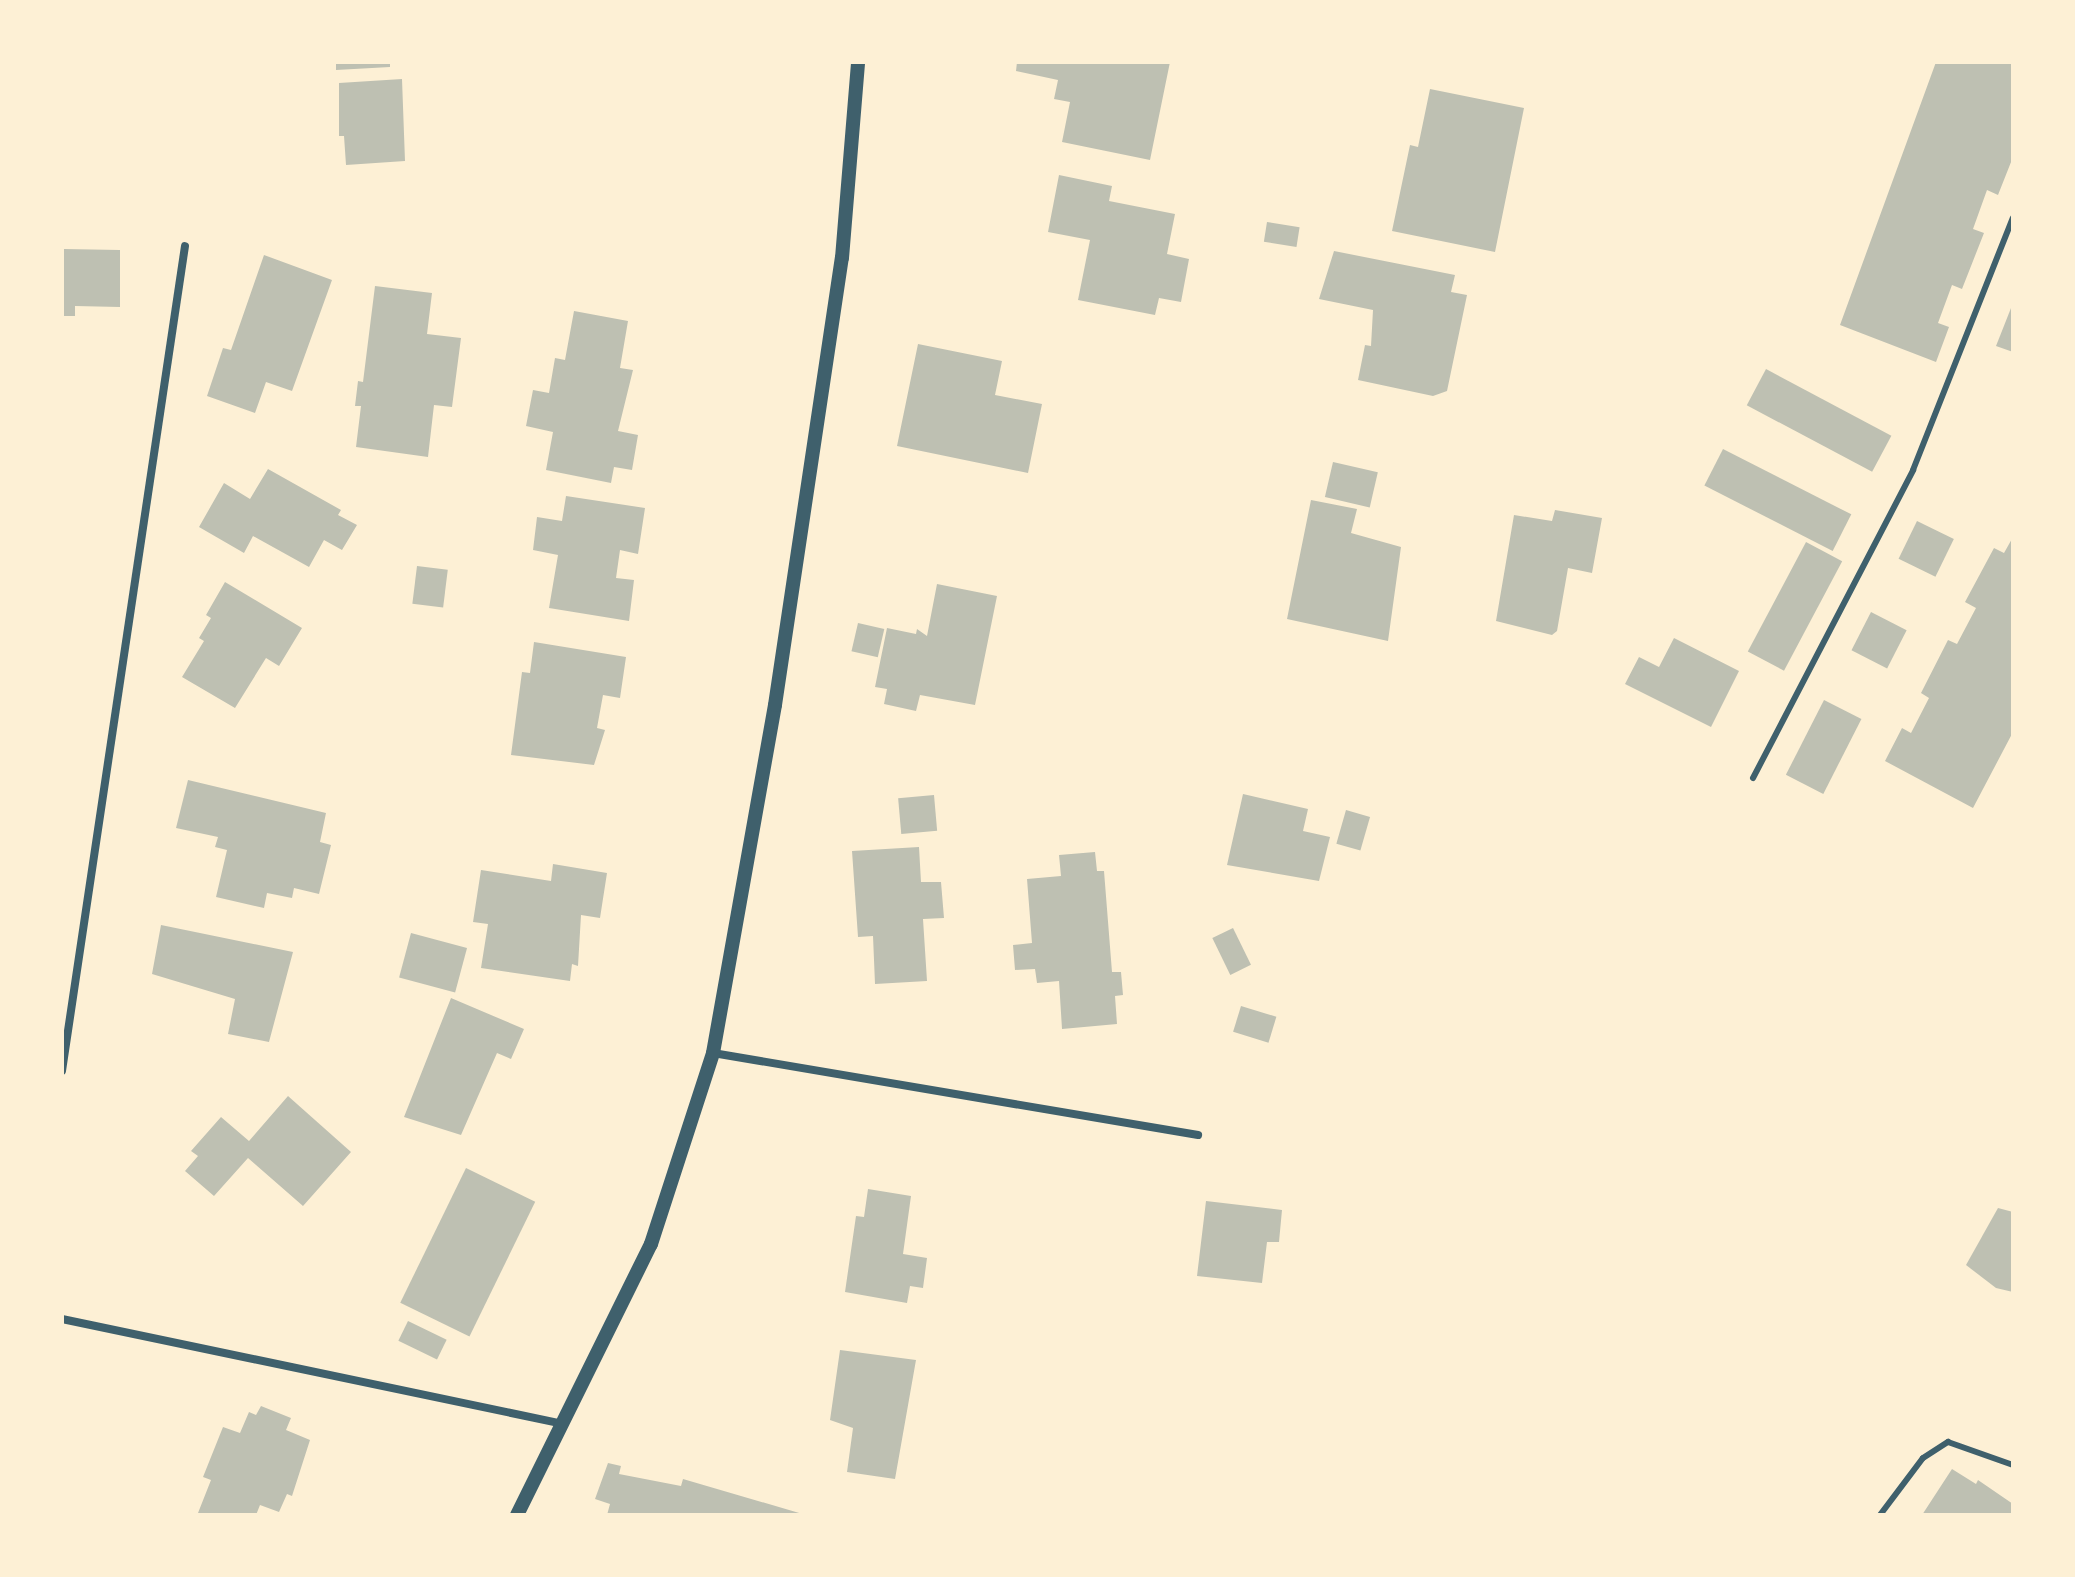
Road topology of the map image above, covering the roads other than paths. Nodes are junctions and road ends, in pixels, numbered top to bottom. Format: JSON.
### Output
{"nodes":[{"id":1,"x":858,"y":62,"type":"edge"},
{"id":2,"x":2013,"y":218,"type":"edge"},
{"id":3,"x":185,"y":246,"type":"dead end"},
{"id":4,"x":1753,"y":778,"type":"dead end"},
{"id":5,"x":713,"y":1053,"type":"junction"},
{"id":6,"x":62,"y":1071,"type":"edge"},
{"id":7,"x":1198,"y":1135,"type":"dead end"},
{"id":8,"x":62,"y":1319,"type":"edge"},
{"id":9,"x":559,"y":1423,"type":"junction"},
{"id":10,"x":2013,"y":1465,"type":"edge"},
{"id":11,"x":517,"y":1515,"type":"edge"},
{"id":12,"x":1880,"y":1515,"type":"edge"}],
"edges":[{"from":1,"to":5,"type":"street"},
{"from":2,"to":4,"type":"lane"},
{"from":3,"to":6,"type":"street"},
{"from":5,"to":7,"type":"street"},
{"from":5,"to":9,"type":"street"},
{"from":8,"to":9,"type":"street"},
{"from":9,"to":11,"type":"street"},
{"from":10,"to":12,"type":"lane"}]}
